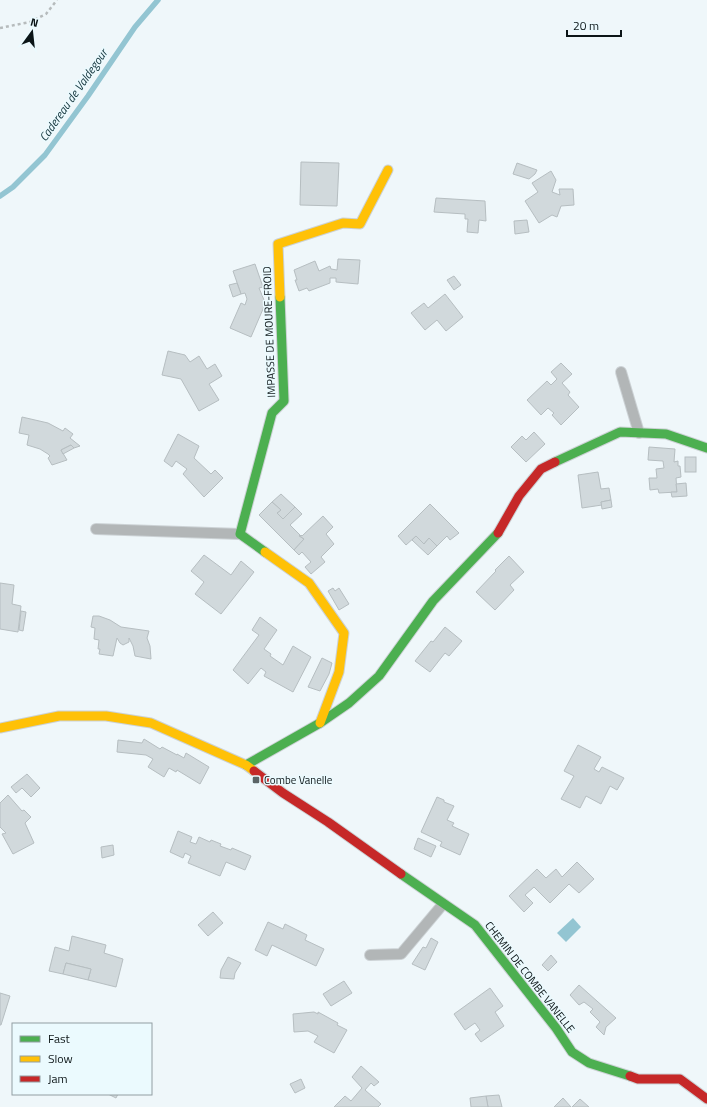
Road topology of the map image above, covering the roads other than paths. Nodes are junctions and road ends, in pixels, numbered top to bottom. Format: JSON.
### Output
{"nodes":[{"id":1,"x":388,"y":170,"type":"dead end"},
{"id":2,"x":621,"y":372,"type":"dead end"},
{"id":3,"x":639,"y":433,"type":"junction"},
{"id":4,"x":707,"y":448,"type":"edge"},
{"id":5,"x":96,"y":529,"type":"dead end"},
{"id":6,"x":240,"y":534,"type":"junction"},
{"id":7,"x":320,"y":723,"type":"junction"},
{"id":8,"x":0,"y":728,"type":"edge"},
{"id":9,"x":246,"y":765,"type":"junction"},
{"id":10,"x":443,"y":904,"type":"junction"},
{"id":11,"x":370,"y":955,"type":"dead end"},
{"id":12,"x":707,"y":1098,"type":"edge"}],
"edges":[{"from":1,"to":6,"type":"street","name":"IMPASSE DE MOURE-FROID"},
{"from":2,"to":3,"type":"lane"},
{"from":3,"to":4,"type":"street"},
{"from":3,"to":7,"type":"street"},
{"from":5,"to":6,"type":"lane"},
{"from":6,"to":7,"type":"street"},
{"from":7,"to":9,"type":"street"},
{"from":8,"to":9,"type":"street","name":"CHEMIN DE COMBE VANELLE"},
{"from":9,"to":10,"type":"street","name":"CHEMIN DE COMBE VANELLE"},
{"from":10,"to":11,"type":"lane"},
{"from":10,"to":12,"type":"street","name":"CHEMIN DE COMBE VANELLE"}]}
